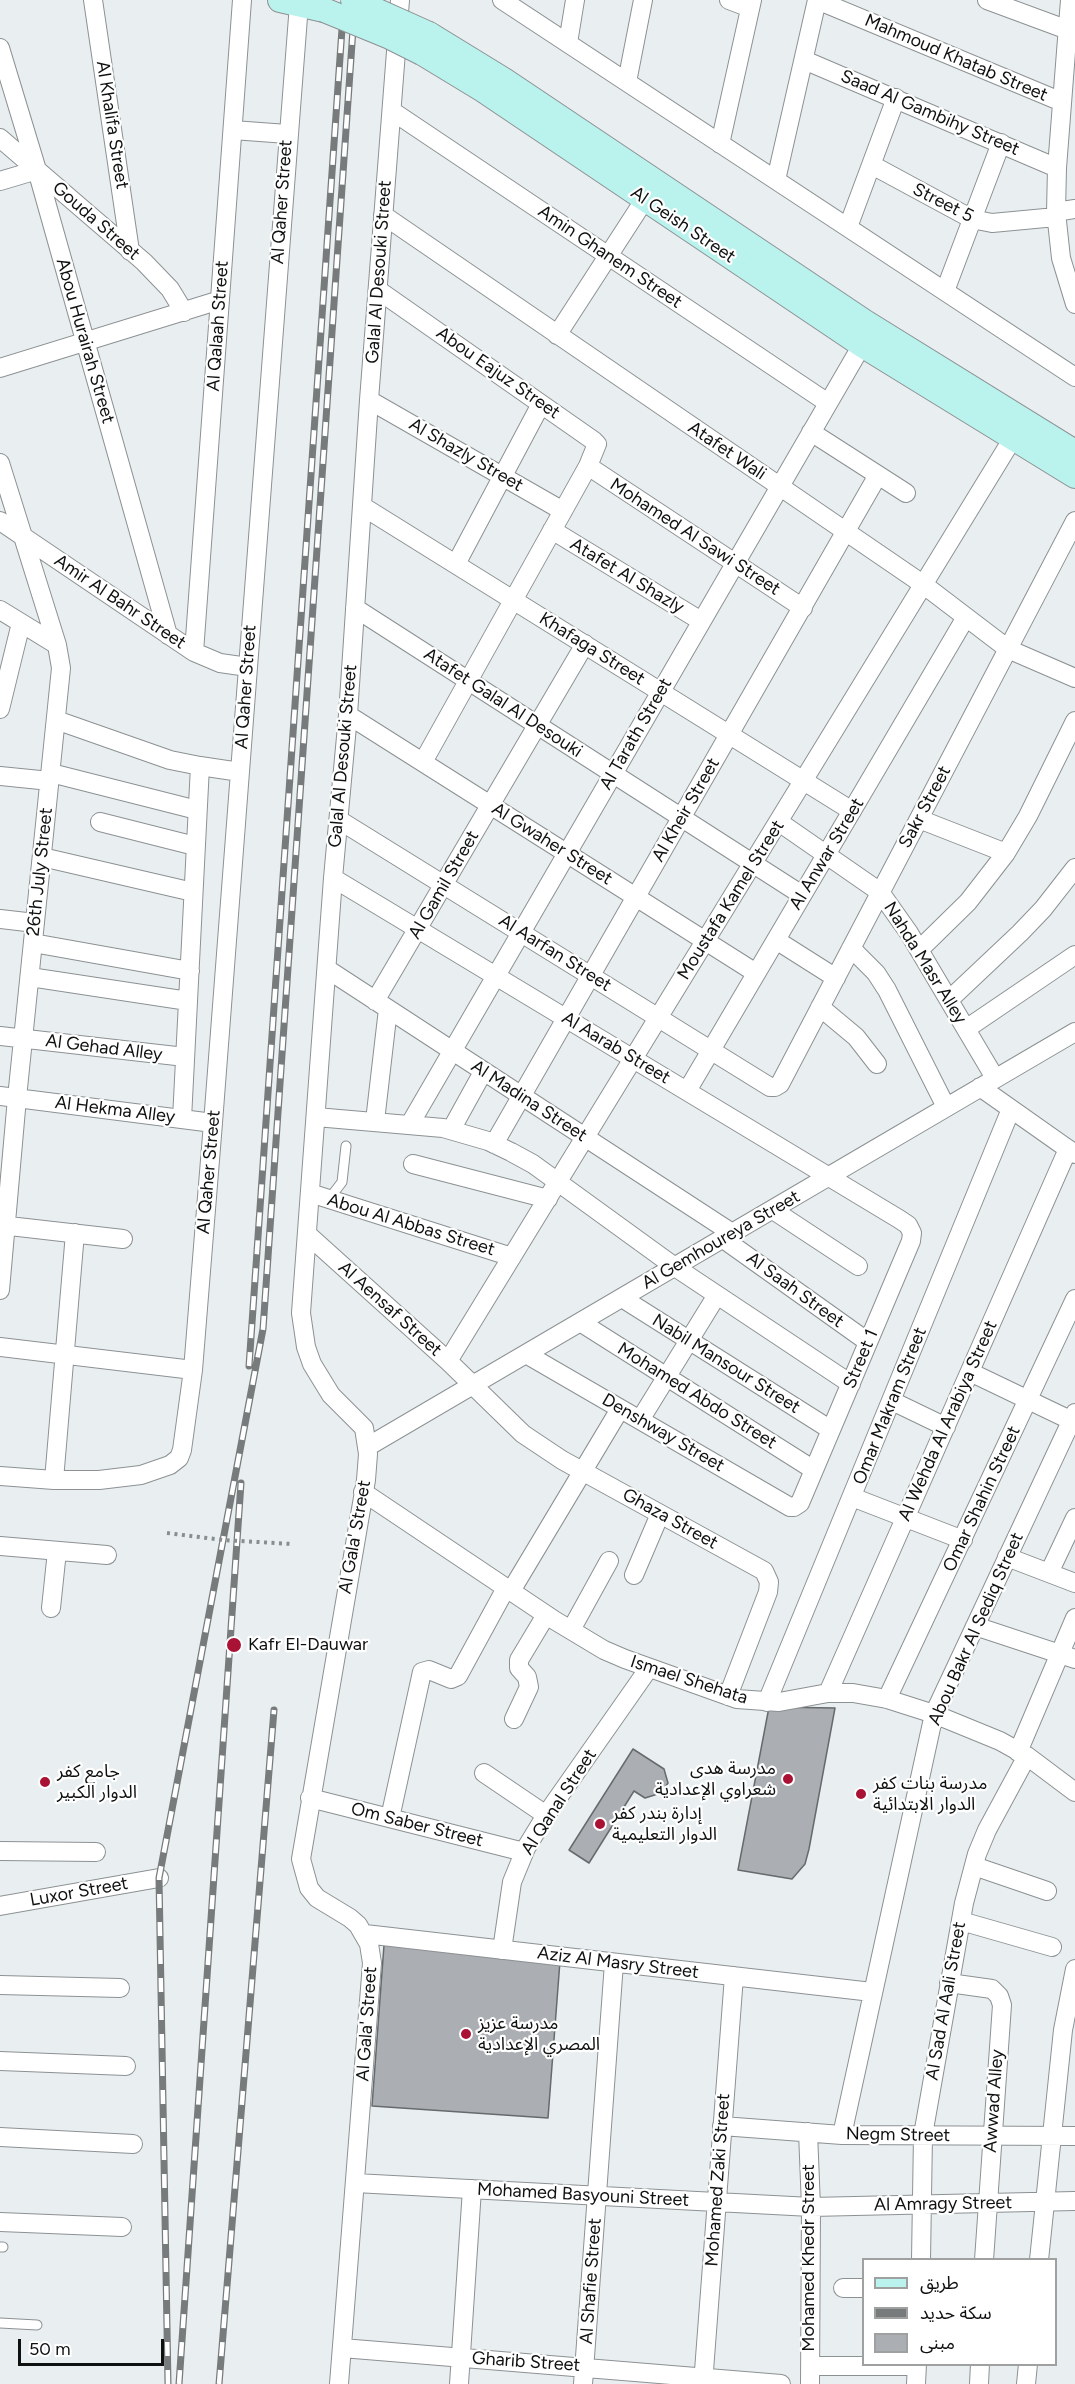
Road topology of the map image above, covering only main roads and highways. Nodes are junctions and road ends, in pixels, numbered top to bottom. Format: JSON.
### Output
{"nodes":[{"id":1,"x":353,"y":0,"type":"edge"},
{"id":2,"x":289,"y":2,"type":"edge"},
{"id":3,"x":425,"y":44,"type":"junction"},
{"id":4,"x":1070,"y":455,"type":"edge"}],
"edges":[{"from":1,"to":3,"type":"main road","name":"Al Geish Street","bridge":true},
{"from":2,"to":3,"type":"main road","name":"Al Geish Street","bridge":true},
{"from":3,"to":4,"type":"main road","name":"Al Geish Street"},
{"from":3,"to":4,"type":"main road","name":"Al Geish Street"}]}
